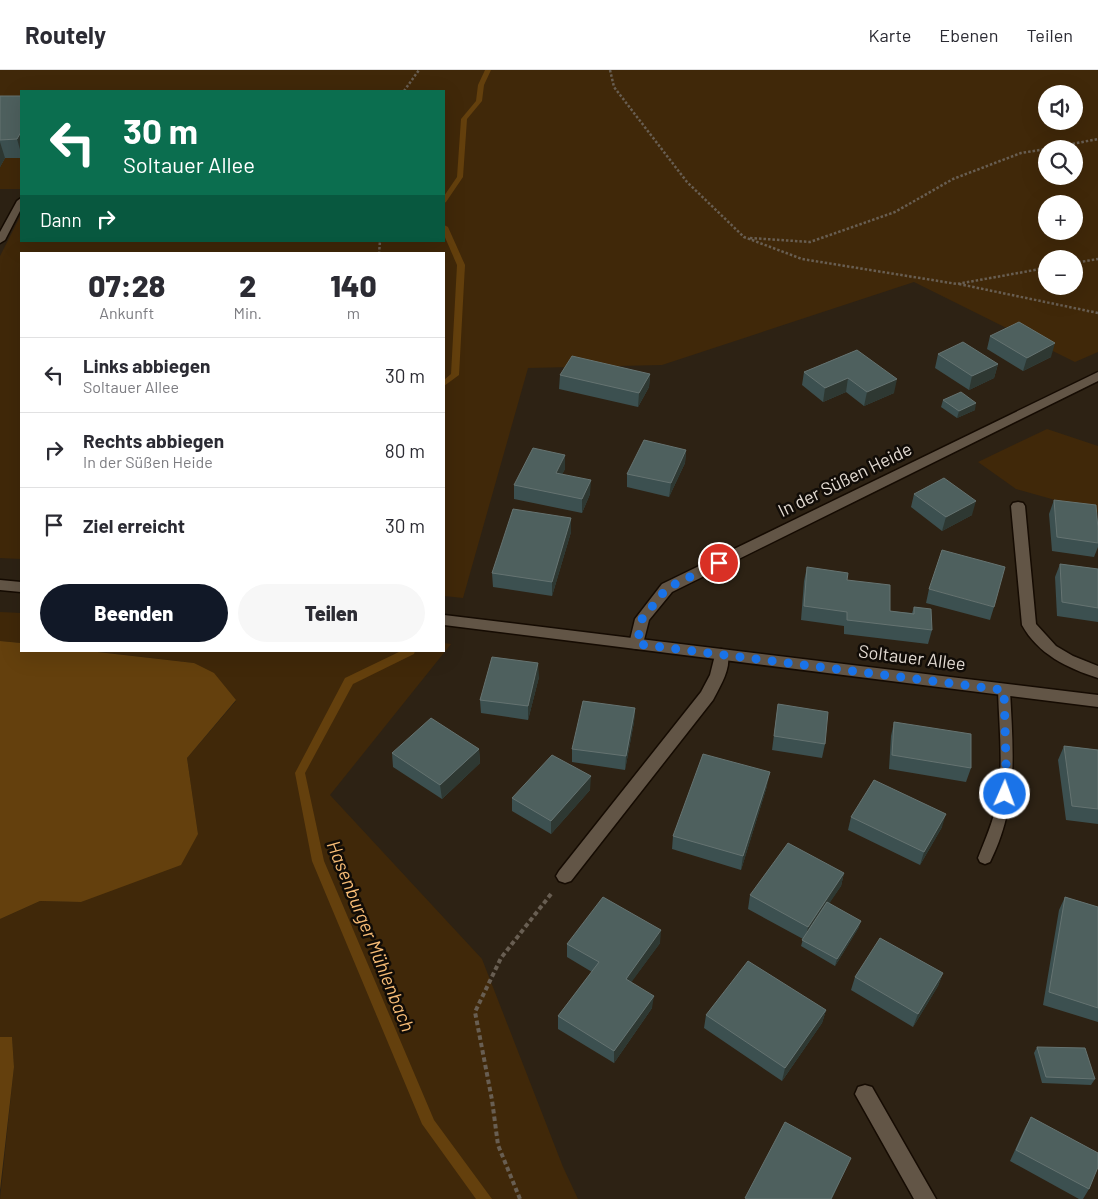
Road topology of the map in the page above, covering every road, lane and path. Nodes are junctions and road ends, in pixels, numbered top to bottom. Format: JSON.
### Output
{"nodes":[{"id":1,"x":419,"y":70,"type":"edge"},
{"id":2,"x":610,"y":70,"type":"edge"},
{"id":3,"x":405,"y":90,"type":"edge"},
{"id":4,"x":1098,"y":139,"type":"edge"},
{"id":5,"x":1083,"y":142,"type":"edge"},
{"id":6,"x":1038,"y":151,"type":"edge"},
{"id":7,"x":20,"y":203,"type":"edge"},
{"id":8,"x":744,"y":237,"type":"junction"},
{"id":9,"x":0,"y":240,"type":"edge"},
{"id":10,"x":1098,"y":259,"type":"edge"},
{"id":11,"x":1083,"y":262,"type":"edge"},
{"id":12,"x":1038,"y":269,"type":"edge"},
{"id":13,"x":957,"y":284,"type":"junction"},
{"id":14,"x":1098,"y":312,"type":"edge"},
{"id":15,"x":1098,"y":376,"type":"edge"},
{"id":16,"x":1018,"y":506,"type":"dead end"},
{"id":17,"x":0,"y":585,"type":"edge"},
{"id":18,"x":20,"y":587,"type":"edge"},
{"id":19,"x":448,"y":620,"type":"edge"},
{"id":20,"x":637,"y":644,"type":"junction"},
{"id":21,"x":721,"y":655,"type":"junction"},
{"id":22,"x":1098,"y":672,"type":"edge"},
{"id":23,"x":1004,"y":690,"type":"junction"},
{"id":24,"x":1098,"y":701,"type":"edge"},
{"id":25,"x":985,"y":858,"type":"dead end"},
{"id":26,"x":565,"y":876,"type":"joint"},
{"id":27,"x":865,"y":1094,"type":"dead end"},
{"id":28,"x":520,"y":1199,"type":"edge"},
{"id":29,"x":926,"y":1199,"type":"edge"}],
"edges":[{"from":1,"to":3,"type":"path"},
{"from":2,"to":8,"type":"path"},
{"from":4,"to":5,"type":"path"},
{"from":6,"to":8,"type":"path"},
{"from":7,"to":9,"type":"lane"},
{"from":8,"to":13,"type":"path"},
{"from":10,"to":11,"type":"path"},
{"from":12,"to":13,"type":"path"},
{"from":13,"to":14,"type":"path"},
{"from":15,"to":20,"type":"street","name":"In der Süßen Heide"},
{"from":16,"to":22,"type":"street"},
{"from":17,"to":18,"type":"street"},
{"from":19,"to":20,"type":"street","name":"Soltauer Allee"},
{"from":20,"to":21,"type":"street","name":"Soltauer Allee"},
{"from":21,"to":23,"type":"street","name":"Soltauer Allee"},
{"from":21,"to":26,"type":"street"},
{"from":23,"to":24,"type":"street","name":"Soltauer Allee"},
{"from":23,"to":25,"type":"lane"},
{"from":26,"to":28,"type":"path"},
{"from":27,"to":29,"type":"street"}]}
